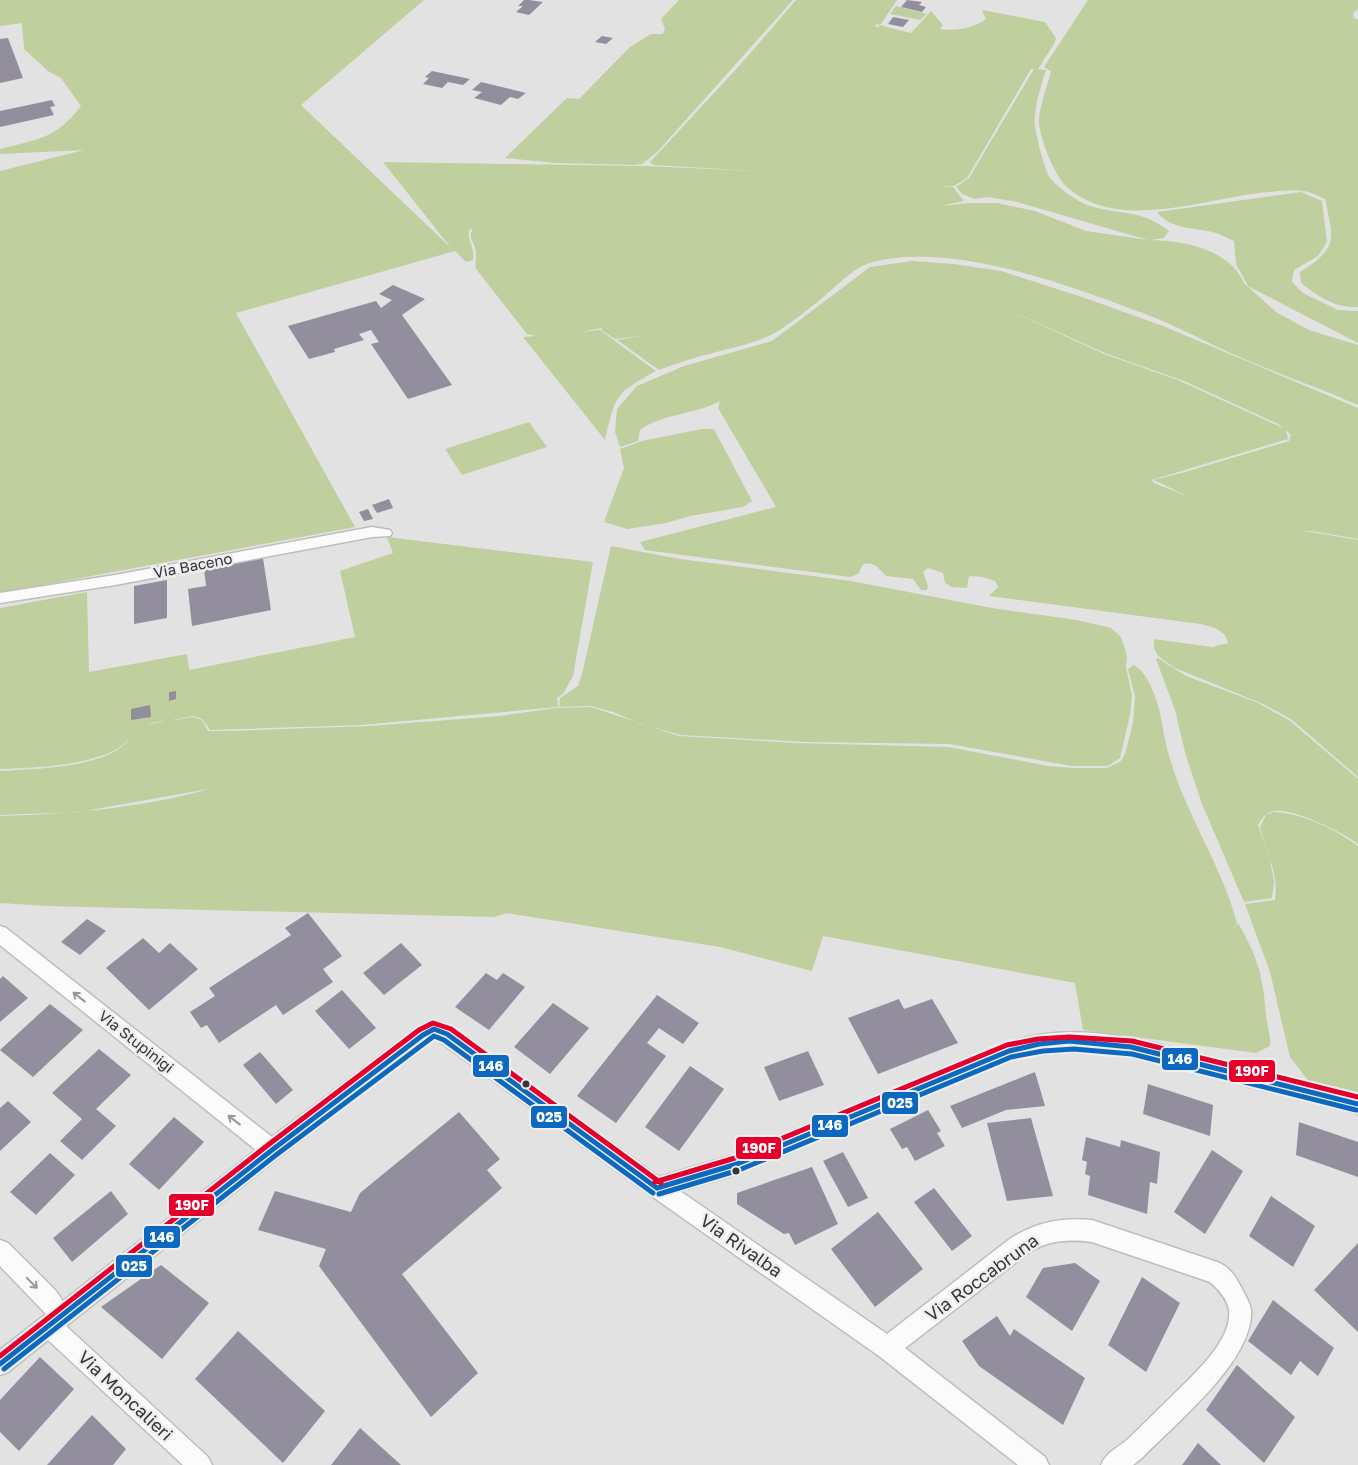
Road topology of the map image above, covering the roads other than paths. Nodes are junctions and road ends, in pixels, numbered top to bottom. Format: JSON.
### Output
{"nodes":[{"id":1,"x":385,"y":533,"type":"dead end"},
{"id":2,"x":0,"y":598,"type":"edge"},
{"id":3,"x":0,"y":934,"type":"edge"},
{"id":4,"x":442,"y":1031,"type":"joint"},
{"id":5,"x":1358,"y":1104,"type":"edge"},
{"id":6,"x":272,"y":1150,"type":"junction"},
{"id":7,"x":657,"y":1188,"type":"junction"},
{"id":8,"x":0,"y":1251,"type":"edge"},
{"id":9,"x":55,"y":1322,"type":"junction"},
{"id":10,"x":887,"y":1348,"type":"junction"},
{"id":11,"x":0,"y":1364,"type":"edge"},
{"id":12,"x":200,"y":1465,"type":"edge"},
{"id":13,"x":1037,"y":1465,"type":"edge"},
{"id":14,"x":1113,"y":1465,"type":"edge"}],
"edges":[{"from":1,"to":2,"type":"street","name":"Via Baceno"},
{"from":6,"to":3,"type":"street","name":"Via Stupinigi","one_way":true},
{"from":4,"to":6,"type":"street"},
{"from":4,"to":7,"type":"street","name":"Via Rivalba"},
{"from":5,"to":7,"type":"street"},
{"from":6,"to":9,"type":"street"},
{"from":7,"to":10,"type":"street","name":"Via Rivalba"},
{"from":8,"to":9,"type":"street","one_way":true},
{"from":9,"to":11,"type":"street"},
{"from":9,"to":12,"type":"street","name":"Via Moncalieri"},
{"from":10,"to":13,"type":"street","name":"Via Rivalba"},
{"from":10,"to":14,"type":"street","name":"Via Roccabruna"}]}
